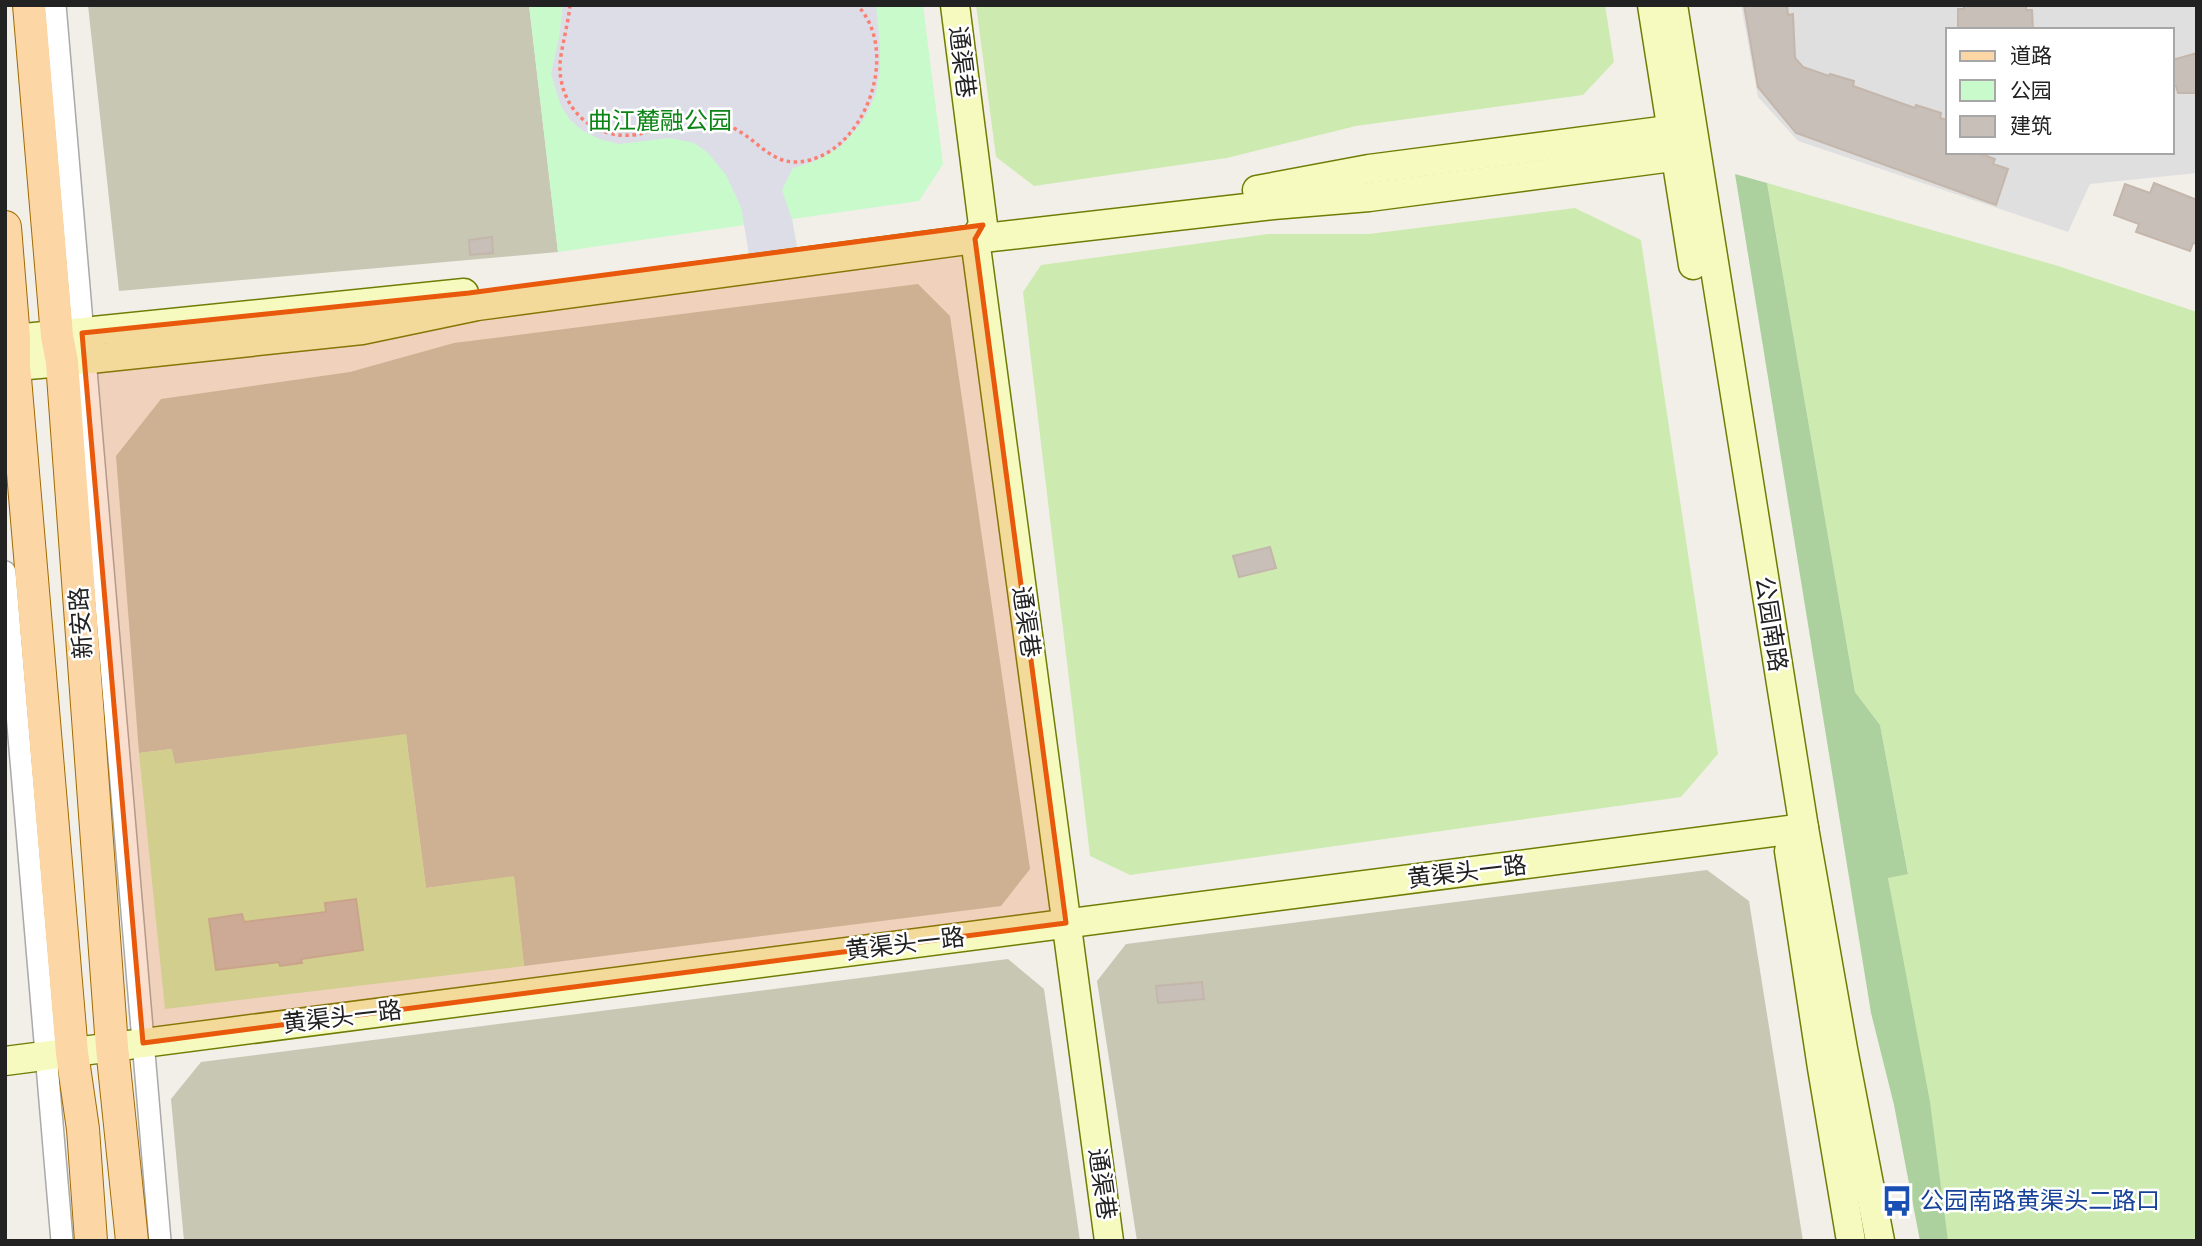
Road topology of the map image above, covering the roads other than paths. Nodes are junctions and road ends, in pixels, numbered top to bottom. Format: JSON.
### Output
{"nodes":[{"id":1,"x":29,"y":5,"type":"edge"},
{"id":2,"x":55,"y":5,"type":"edge"},
{"id":3,"x":955,"y":5,"type":"edge"},
{"id":4,"x":1652,"y":5,"type":"edge"},
{"id":5,"x":1673,"y":5,"type":"edge"},
{"id":6,"x":1683,"y":141,"type":"junction"},
{"id":7,"x":5,"y":227,"type":"edge"},
{"id":8,"x":979,"y":232,"type":"junction"},
{"id":9,"x":71,"y":348,"type":"junction"},
{"id":10,"x":9,"y":353,"type":"edge"},
{"id":11,"x":5,"y":572,"type":"edge"},
{"id":12,"x":1795,"y":830,"type":"junction"},
{"id":13,"x":1066,"y":923,"type":"junction"},
{"id":14,"x":143,"y":1043,"type":"junction"},
{"id":15,"x":112,"y":1047,"type":"junction"},
{"id":16,"x":59,"y":1054,"type":"junction"},
{"id":17,"x":5,"y":1061,"type":"edge"},
{"id":18,"x":62,"y":1241,"type":"edge"},
{"id":19,"x":91,"y":1241,"type":"edge"},
{"id":20,"x":132,"y":1241,"type":"edge"},
{"id":21,"x":160,"y":1241,"type":"edge"},
{"id":22,"x":1109,"y":1241,"type":"edge"},
{"id":23,"x":1851,"y":1241,"type":"edge"},
{"id":24,"x":1880,"y":1241,"type":"edge"}],
"edges":[{"from":1,"to":9,"type":"main road","name":"新安路"},
{"from":2,"to":9,"type":"street"},
{"from":3,"to":8,"type":"street","name":"通渠巷"},
{"from":4,"to":6,"type":"street","name":"公园南路"},
{"from":5,"to":6,"type":"street","name":"公园南路"},
{"from":6,"to":8,"type":"street"},
{"from":6,"to":12,"type":"street","name":"公园南路"},
{"from":7,"to":10,"type":"main road","name":"新安路"},
{"from":8,"to":9,"type":"street"},
{"from":8,"to":13,"type":"street","name":"通渠巷"},
{"from":9,"to":10,"type":"street"},
{"from":9,"to":14,"type":"street"},
{"from":9,"to":15,"type":"main road","name":"新安路"},
{"from":10,"to":16,"type":"main road","name":"新安路"},
{"from":11,"to":16,"type":"street"},
{"from":12,"to":13,"type":"street","name":"黄渠头一路"},
{"from":12,"to":23,"type":"street","name":"公园南路"},
{"from":12,"to":24,"type":"street","name":"公园南路"},
{"from":13,"to":14,"type":"street","name":"黄渠头一路"},
{"from":13,"to":22,"type":"street","name":"通渠巷"},
{"from":14,"to":15,"type":"street","name":"黄渠头一路"},
{"from":14,"to":21,"type":"street"},
{"from":15,"to":16,"type":"street","name":"黄渠头一路"},
{"from":15,"to":20,"type":"main road","name":"新安路"},
{"from":16,"to":17,"type":"street","name":"黄渠头一路"},
{"from":16,"to":18,"type":"street"},
{"from":16,"to":19,"type":"main road","name":"新安路"}]}
